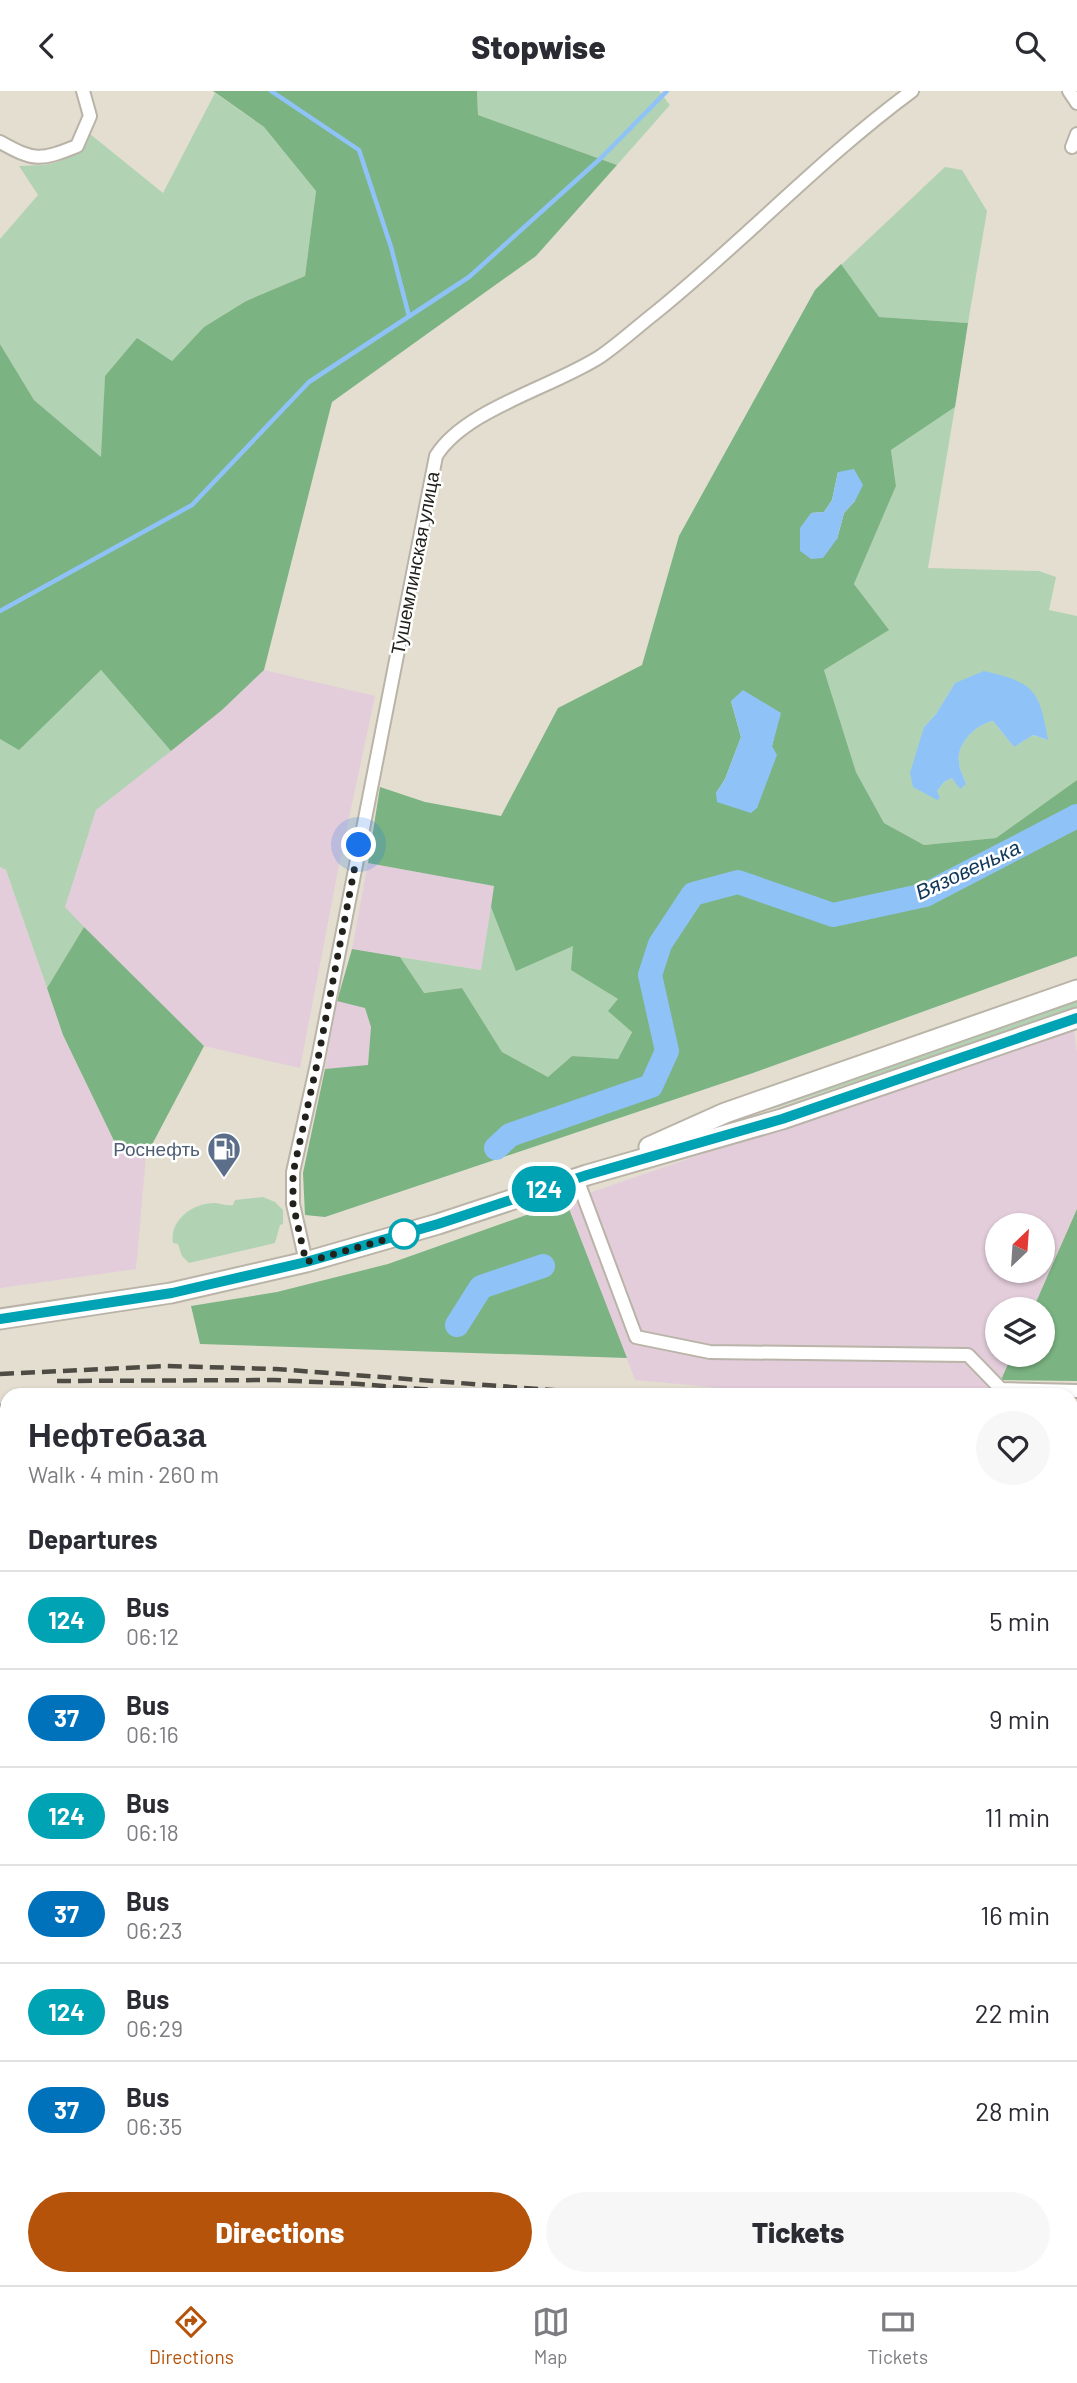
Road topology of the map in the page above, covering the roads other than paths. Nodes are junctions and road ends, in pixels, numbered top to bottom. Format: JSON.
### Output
{"nodes":[{"id":1,"x":83,"y":91,"type":"edge"},
{"id":2,"x":912,"y":91,"type":"edge"},
{"id":3,"x":1069,"y":91,"type":"edge"},
{"id":4,"x":1077,"y":103,"type":"edge"},
{"id":5,"x":1077,"y":134,"type":"edge"},
{"id":6,"x":0,"y":142,"type":"edge"},
{"id":7,"x":1072,"y":147,"type":"dead end"},
{"id":8,"x":1077,"y":989,"type":"edge"},
{"id":9,"x":1077,"y":1018,"type":"edge"},
{"id":10,"x":582,"y":1177,"type":"junction"},
{"id":11,"x":306,"y":1262,"type":"junction"},
{"id":12,"x":0,"y":1319,"type":"edge"},
{"id":13,"x":1000,"y":1388,"type":"edge"}],
"edges":[{"from":1,"to":6,"type":"street"},
{"from":2,"to":11,"type":"street","name":"Тушемлинская улица"},
{"from":3,"to":4,"type":"street"},
{"from":5,"to":7,"type":"street"},
{"from":8,"to":10,"type":"main road"},
{"from":9,"to":10,"type":"main road"},
{"from":10,"to":11,"type":"main road"},
{"from":10,"to":13,"type":"street"},
{"from":11,"to":12,"type":"main road"}]}
